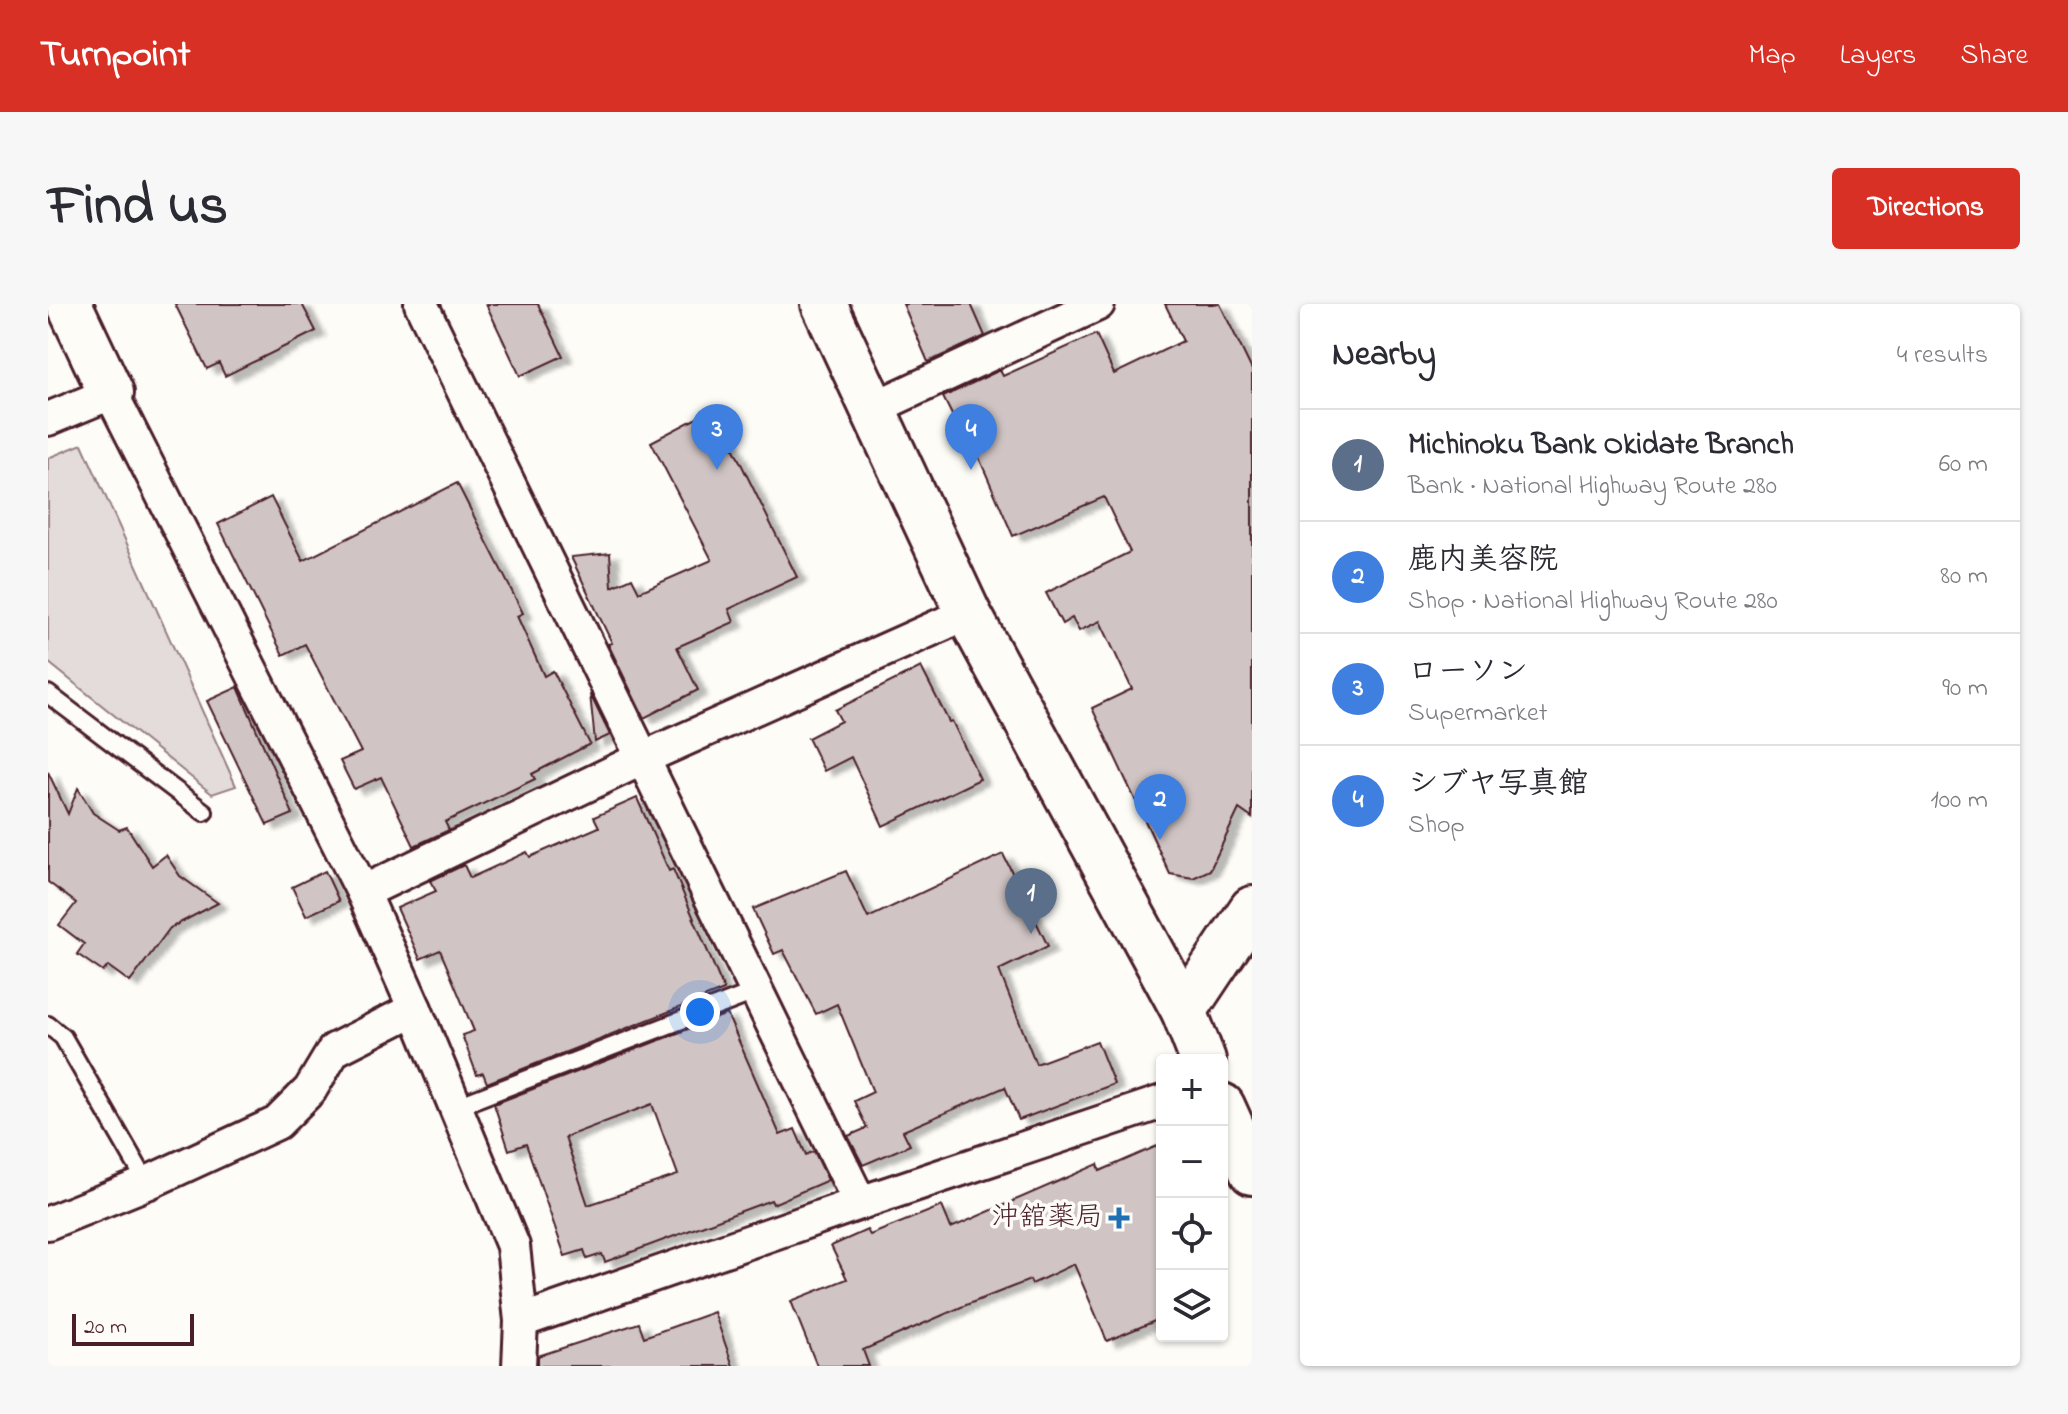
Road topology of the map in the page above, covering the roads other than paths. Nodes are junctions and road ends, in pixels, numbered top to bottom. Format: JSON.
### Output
{"nodes":[{"id":1,"x":69,"y":304,"type":"edge"},
{"id":2,"x":421,"y":304,"type":"edge"},
{"id":3,"x":824,"y":304,"type":"edge"},
{"id":4,"x":1098,"y":304,"type":"edge"},
{"id":5,"x":111,"y":393,"type":"junction"},
{"id":6,"x":872,"y":409,"type":"junction"},
{"id":7,"x":48,"y":419,"type":"edge"},
{"id":8,"x":968,"y":613,"type":"junction"},
{"id":9,"x":48,"y":694,"type":"edge"},
{"id":10,"x":643,"y":758,"type":"junction"},
{"id":11,"x":204,"y":812,"type":"dead end"},
{"id":12,"x":363,"y":892,"type":"junction"},
{"id":13,"x":1252,"y":909,"type":"edge"},
{"id":14,"x":757,"y":991,"type":"junction"},
{"id":15,"x":415,"y":1009,"type":"junction"},
{"id":16,"x":1184,"y":1011,"type":"junction"},
{"id":17,"x":48,"y":1025,"type":"edge"},
{"id":18,"x":1201,"y":1054,"type":"edge"},
{"id":19,"x":1156,"y":1104,"type":"edge"},
{"id":20,"x":455,"y":1107,"type":"junction"},
{"id":21,"x":1228,"y":1119,"type":"edge"},
{"id":22,"x":1252,"y":1172,"type":"edge"},
{"id":23,"x":147,"y":1183,"type":"junction"},
{"id":24,"x":860,"y":1203,"type":"junction"},
{"id":25,"x":48,"y":1223,"type":"edge"},
{"id":26,"x":521,"y":1321,"type":"junction"},
{"id":27,"x":519,"y":1366,"type":"edge"}],
"edges":[{"from":1,"to":5,"type":"main road"},
{"from":2,"to":10,"type":"street"},
{"from":3,"to":6,"type":"main road"},
{"from":4,"to":6,"type":"street"},
{"from":5,"to":7,"type":"street"},
{"from":5,"to":12,"type":"street"},
{"from":6,"to":8,"type":"main road"},
{"from":8,"to":10,"type":"street"},
{"from":8,"to":16,"type":"main road"},
{"from":9,"to":11,"type":"lane"},
{"from":10,"to":12,"type":"street"},
{"from":10,"to":14,"type":"street"},
{"from":12,"to":15,"type":"street"},
{"from":13,"to":16,"type":"main road"},
{"from":14,"to":20,"type":"lane"},
{"from":14,"to":24,"type":"street"},
{"from":15,"to":20,"type":"street"},
{"from":15,"to":23,"type":"street"},
{"from":16,"to":18,"type":"main road"},
{"from":17,"to":23,"type":"lane"},
{"from":19,"to":24,"type":"street"},
{"from":20,"to":26,"type":"street"},
{"from":21,"to":22,"type":"main road"},
{"from":23,"to":25,"type":"street"},
{"from":24,"to":26,"type":"street"},
{"from":26,"to":27,"type":"street"}]}
